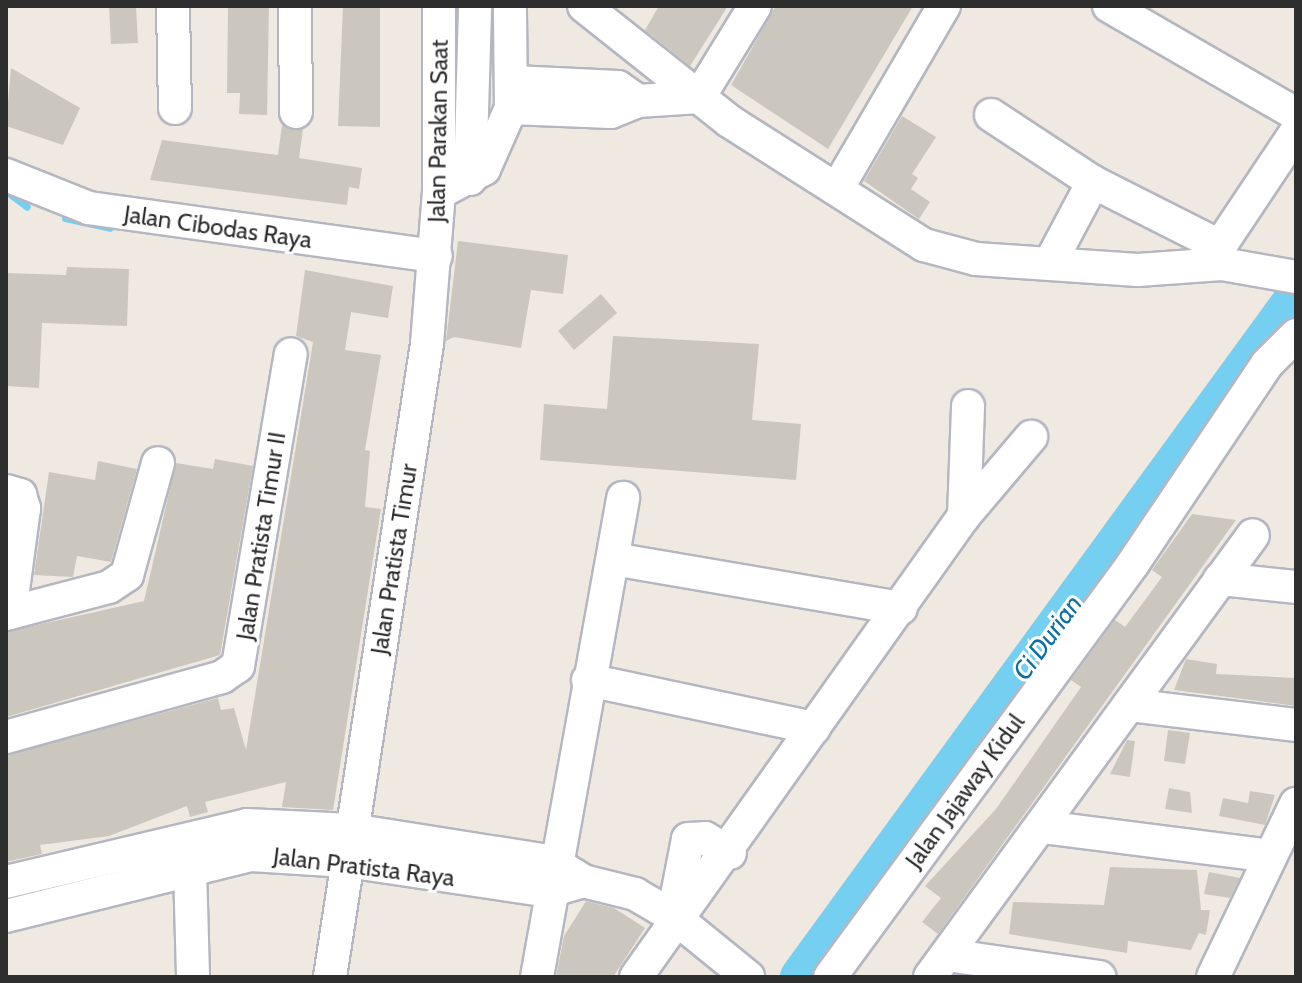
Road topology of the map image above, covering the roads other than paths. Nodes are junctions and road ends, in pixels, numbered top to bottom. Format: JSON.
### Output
{"nodes":[{"id":1,"x":173,"y":6,"type":"edge"},
{"id":2,"x":295,"y":6,"type":"edge"},
{"id":3,"x":439,"y":6,"type":"edge"},
{"id":4,"x":475,"y":6,"type":"edge"},
{"id":5,"x":510,"y":6,"type":"edge"},
{"id":6,"x":584,"y":6,"type":"edge"},
{"id":7,"x":755,"y":6,"type":"edge"},
{"id":8,"x":944,"y":6,"type":"edge"},
{"id":9,"x":1109,"y":6,"type":"edge"},
{"id":10,"x":512,"y":95,"type":"junction"},
{"id":11,"x":699,"y":97,"type":"junction"},
{"id":12,"x":175,"y":108,"type":"dead end"},
{"id":13,"x":296,"y":112,"type":"dead end"},
{"id":14,"x":1296,"y":114,"type":"edge"},
{"id":15,"x":991,"y":115,"type":"dead end"},
{"id":16,"x":1296,"y":132,"type":"edge"},
{"id":17,"x":6,"y":175,"type":"edge"},
{"id":18,"x":470,"y":179,"type":"junction"},
{"id":19,"x":1093,"y":182,"type":"junction"},
{"id":20,"x":837,"y":189,"type":"junction"},
{"id":21,"x":439,"y":193,"type":"junction"},
{"id":22,"x":436,"y":256,"type":"junction"},
{"id":23,"x":1050,"y":263,"type":"junction"},
{"id":24,"x":1296,"y":277,"type":"edge"},
{"id":25,"x":1296,"y":335,"type":"edge"},
{"id":26,"x":291,"y":354,"type":"dead end"},
{"id":27,"x":1282,"y":365,"type":"edge"},
{"id":28,"x":968,"y":406,"type":"dead end"},
{"id":29,"x":1031,"y":437,"type":"dead end"},
{"id":30,"x":158,"y":463,"type":"dead end"},
{"id":31,"x":6,"y":491,"type":"edge"},
{"id":32,"x":623,"y":498,"type":"dead end"},
{"id":33,"x":964,"y":516,"type":"junction"},
{"id":34,"x":1253,"y":535,"type":"dead end"},
{"id":35,"x":613,"y":559,"type":"junction"},
{"id":36,"x":1220,"y":579,"type":"junction"},
{"id":37,"x":1296,"y":587,"type":"edge"},
{"id":38,"x":901,"y":608,"type":"junction"},
{"id":39,"x":8,"y":614,"type":"edge"},
{"id":40,"x":588,"y":680,"type":"junction"},
{"id":41,"x":1129,"y":705,"type":"junction"},
{"id":42,"x":1296,"y":725,"type":"edge"},
{"id":43,"x":814,"y":728,"type":"junction"},
{"id":44,"x":6,"y":737,"type":"edge"},
{"id":45,"x":1296,"y":804,"type":"edge"},
{"id":46,"x":1042,"y":827,"type":"junction"},
{"id":47,"x":283,"y":840,"type":"junction"},
{"id":48,"x":349,"y":846,"type":"junction"},
{"id":49,"x":1270,"y":856,"type":"junction"},
{"id":50,"x":190,"y":868,"type":"junction"},
{"id":51,"x":551,"y":876,"type":"junction"},
{"id":52,"x":6,"y":882,"type":"edge"},
{"id":53,"x":6,"y":916,"type":"edge"},
{"id":54,"x":676,"y":918,"type":"junction"},
{"id":55,"x":939,"y":966,"type":"edge"},
{"id":56,"x":193,"y":977,"type":"edge"},
{"id":57,"x":330,"y":977,"type":"edge"},
{"id":58,"x":537,"y":977,"type":"edge"},
{"id":59,"x":636,"y":977,"type":"edge"},
{"id":60,"x":748,"y":977,"type":"edge"},
{"id":61,"x":830,"y":977,"type":"edge"},
{"id":62,"x":1099,"y":977,"type":"edge"},
{"id":63,"x":1213,"y":977,"type":"edge"}],
"edges":[{"from":1,"to":12,"type":"street"},
{"from":2,"to":13,"type":"street"},
{"from":3,"to":21,"type":"street","name":"Jalan Parakan Saat"},
{"from":4,"to":18,"type":"street"},
{"from":5,"to":10,"type":"street"},
{"from":6,"to":11,"type":"street"},
{"from":7,"to":11,"type":"street"},
{"from":8,"to":20,"type":"street"},
{"from":9,"to":14,"type":"street"},
{"from":10,"to":11,"type":"street"},
{"from":10,"to":18,"type":"street"},
{"from":11,"to":20,"type":"street"},
{"from":15,"to":19,"type":"street"},
{"from":16,"to":19,"type":"street"},
{"from":17,"to":22,"type":"street","name":"Jalan Cibodas Raya"},
{"from":18,"to":21,"type":"street"},
{"from":19,"to":23,"type":"street"},
{"from":20,"to":23,"type":"street"},
{"from":21,"to":22,"type":"street","name":"Jalan Parakan Saat"},
{"from":22,"to":48,"type":"street","name":"Jalan Pratista Timur"},
{"from":23,"to":24,"type":"street"},
{"from":25,"to":27,"type":"street","name":"Jalan Jajaway Kidul"},
{"from":26,"to":44,"type":"street","name":"Jalan Pratista Timur II"},
{"from":27,"to":61,"type":"street","name":"Jalan Jajaway Kidul"},
{"from":28,"to":33,"type":"street"},
{"from":29,"to":33,"type":"street"},
{"from":30,"to":39,"type":"street"},
{"from":31,"to":39,"type":"street"},
{"from":32,"to":35,"type":"street"},
{"from":33,"to":38,"type":"street"},
{"from":34,"to":36,"type":"street"},
{"from":35,"to":38,"type":"street"},
{"from":35,"to":40,"type":"street"},
{"from":36,"to":37,"type":"street"},
{"from":36,"to":41,"type":"street"},
{"from":38,"to":43,"type":"street"},
{"from":40,"to":43,"type":"street"},
{"from":40,"to":51,"type":"street"},
{"from":41,"to":42,"type":"street"},
{"from":41,"to":46,"type":"street"},
{"from":43,"to":54,"type":"street"},
{"from":45,"to":49,"type":"street"},
{"from":46,"to":49,"type":"street"},
{"from":46,"to":55,"type":"street"},
{"from":47,"to":48,"type":"street","name":"Jalan Pratista Raya"},
{"from":47,"to":50,"type":"street","name":"Jalan Pratista Raya"},
{"from":47,"to":52,"type":"street","name":"Jalan Pratista Raya"},
{"from":48,"to":51,"type":"street","name":"Jalan Pratista Raya"},
{"from":48,"to":57,"type":"street","name":"Jalan Pratista Timur"},
{"from":49,"to":63,"type":"street"},
{"from":50,"to":53,"type":"street","name":"Jalan Pratista Raya"},
{"from":50,"to":56,"type":"street"},
{"from":51,"to":54,"type":"street","name":"Jalan Pratista Raya"},
{"from":51,"to":58,"type":"street"},
{"from":54,"to":59,"type":"street"},
{"from":54,"to":60,"type":"street"},
{"from":55,"to":62,"type":"street"}]}
